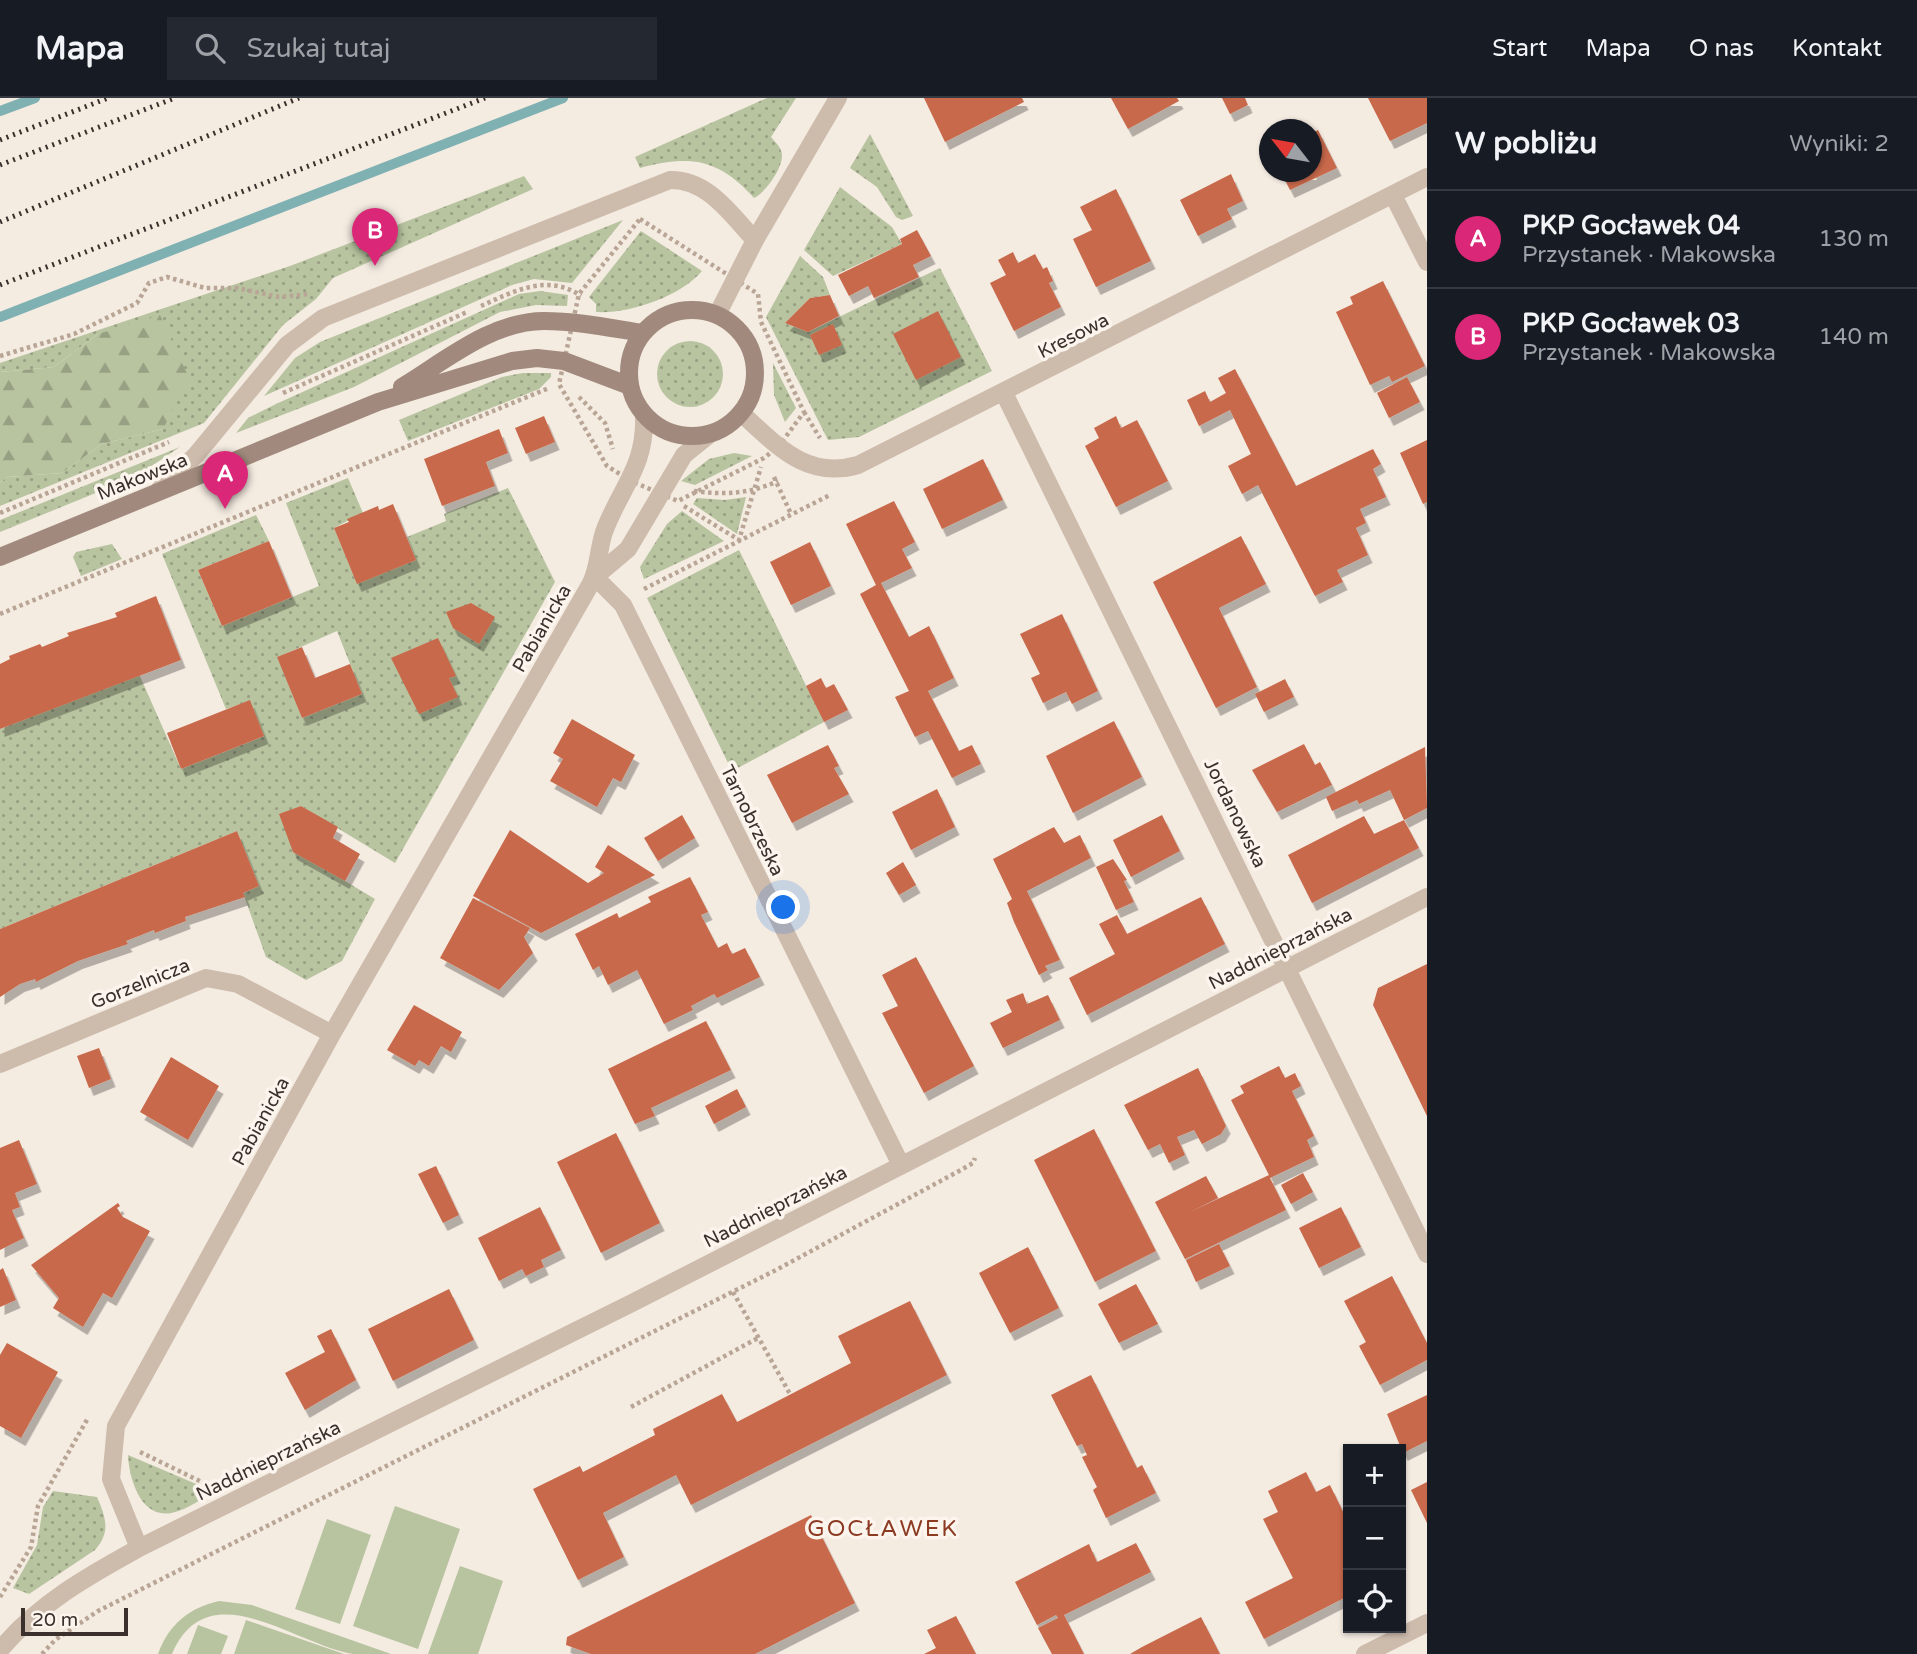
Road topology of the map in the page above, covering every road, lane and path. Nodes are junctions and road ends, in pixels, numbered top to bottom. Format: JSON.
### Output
{"nodes":[{"id":1,"x":838,"y":98,"type":"edge"},
{"id":2,"x":1427,"y":177,"type":"edge"},
{"id":3,"x":1393,"y":195,"type":"junction"},
{"id":4,"x":755,"y":240,"type":"junction"},
{"id":5,"x":1427,"y":262,"type":"edge"},
{"id":6,"x":734,"y":278,"type":"junction"},
{"id":7,"x":316,"y":294,"type":"dead end"},
{"id":8,"x":718,"y":313,"type":"junction"},
{"id":9,"x":572,"y":323,"type":"junction"},
{"id":10,"x":642,"y":333,"type":"junction"},
{"id":11,"x":0,"y":356,"type":"edge"},
{"id":12,"x":564,"y":361,"type":"junction"},
{"id":13,"x":559,"y":384,"type":"junction"},
{"id":14,"x":630,"y":386,"type":"junction"},
{"id":15,"x":1004,"y":393,"type":"junction"},
{"id":16,"x":379,"y":402,"type":"junction"},
{"id":17,"x":741,"y":413,"type":"junction"},
{"id":18,"x":645,"y":416,"type":"junction"},
{"id":19,"x":710,"y":434,"type":"junction"},
{"id":20,"x":779,"y":446,"type":"junction"},
{"id":21,"x":764,"y":458,"type":"junction"},
{"id":22,"x":607,"y":466,"type":"junction"},
{"id":23,"x":606,"y":477,"type":"dead end"},
{"id":24,"x":631,"y":481,"type":"junction"},
{"id":25,"x":155,"y":493,"type":"junction"},
{"id":26,"x":659,"y":495,"type":"junction"},
{"id":27,"x":678,"y":501,"type":"junction"},
{"id":28,"x":792,"y":514,"type":"dead end"},
{"id":29,"x":0,"y":557,"type":"edge"},
{"id":30,"x":595,"y":577,"type":"junction"},
{"id":31,"x":0,"y":614,"type":"edge"},
{"id":32,"x":1427,"y":897,"type":"edge"},
{"id":33,"x":1288,"y":967,"type":"junction"},
{"id":34,"x":332,"y":1034,"type":"junction"},
{"id":35,"x":0,"y":1064,"type":"edge"},
{"id":36,"x":977,"y":1153,"type":"dead end"},
{"id":37,"x":901,"y":1165,"type":"junction"},
{"id":38,"x":1427,"y":1254,"type":"edge"},
{"id":39,"x":733,"y":1292,"type":"junction"},
{"id":40,"x":758,"y":1338,"type":"junction"},
{"id":41,"x":790,"y":1394,"type":"dead end"},
{"id":42,"x":631,"y":1407,"type":"dead end"},
{"id":43,"x":134,"y":1449,"type":"dead end"},
{"id":44,"x":217,"y":1489,"type":"dead end"},
{"id":45,"x":139,"y":1548,"type":"junction"},
{"id":46,"x":1427,"y":1623,"type":"edge"},
{"id":47,"x":0,"y":1650,"type":"edge"},
{"id":48,"x":42,"y":1654,"type":"edge"},
{"id":49,"x":1365,"y":1654,"type":"edge"}],
"edges":[{"from":1,"to":4,"type":"street"},
{"from":2,"to":3,"type":"street","name":"Kresowa"},
{"from":3,"to":5,"type":"street"},
{"from":3,"to":15,"type":"street","name":"Kresowa"},
{"from":4,"to":6,"type":"street"},
{"from":4,"to":25,"type":"street"},
{"from":6,"to":8,"type":"street"},
{"from":6,"to":9,"type":"path"},
{"from":6,"to":20,"type":"path"},
{"from":7,"to":11,"type":"path"},
{"from":8,"to":10,"type":"street"},
{"from":8,"to":17,"type":"street"},
{"from":9,"to":10,"type":"street","name":"Makowska"},
{"from":9,"to":12,"type":"path"},
{"from":9,"to":16,"type":"street","name":"Makowska"},
{"from":10,"to":14,"type":"street"},
{"from":12,"to":13,"type":"path"},
{"from":12,"to":14,"type":"street","name":"Makowska"},
{"from":12,"to":16,"type":"street","name":"Makowska"},
{"from":13,"to":22,"type":"path"},
{"from":13,"to":31,"type":"path"},
{"from":14,"to":18,"type":"street"},
{"from":15,"to":20,"type":"street","name":"Kresowa"},
{"from":15,"to":33,"type":"street","name":"Jordanowska"},
{"from":16,"to":25,"type":"street","name":"Makowska"},
{"from":17,"to":19,"type":"street"},
{"from":17,"to":20,"type":"street","name":"Kresowa"},
{"from":18,"to":19,"type":"street"},
{"from":18,"to":24,"type":"street","name":"Pabianicka"},
{"from":19,"to":26,"type":"street","name":"Pabianicka"},
{"from":20,"to":21,"type":"path"},
{"from":21,"to":27,"type":"path"},
{"from":21,"to":27,"type":"path"},
{"from":21,"to":28,"type":"path"},
{"from":22,"to":23,"type":"path"},
{"from":22,"to":24,"type":"path"},
{"from":24,"to":26,"type":"path"},
{"from":24,"to":30,"type":"street","name":"Pabianicka"},
{"from":25,"to":29,"type":"street","name":"Makowska"},
{"from":26,"to":27,"type":"path"},
{"from":26,"to":30,"type":"street","name":"Pabianicka"},
{"from":30,"to":34,"type":"street","name":"Pabianicka"},
{"from":30,"to":37,"type":"street","name":"Tarnobrzeska"},
{"from":32,"to":33,"type":"street","name":"Naddnieprzańska"},
{"from":33,"to":37,"type":"street","name":"Naddnieprzańska"},
{"from":33,"to":38,"type":"street","name":"Jordanowska"},
{"from":34,"to":35,"type":"street","name":"Gorzelnicza"},
{"from":34,"to":45,"type":"street","name":"Pabianicka"},
{"from":36,"to":39,"type":"path"},
{"from":37,"to":45,"type":"street","name":"Naddnieprzańska"},
{"from":39,"to":40,"type":"path"},
{"from":39,"to":48,"type":"path"},
{"from":40,"to":41,"type":"path"},
{"from":40,"to":42,"type":"path"},
{"from":43,"to":44,"type":"path"},
{"from":45,"to":47,"type":"street"},
{"from":46,"to":49,"type":"street"}]}
